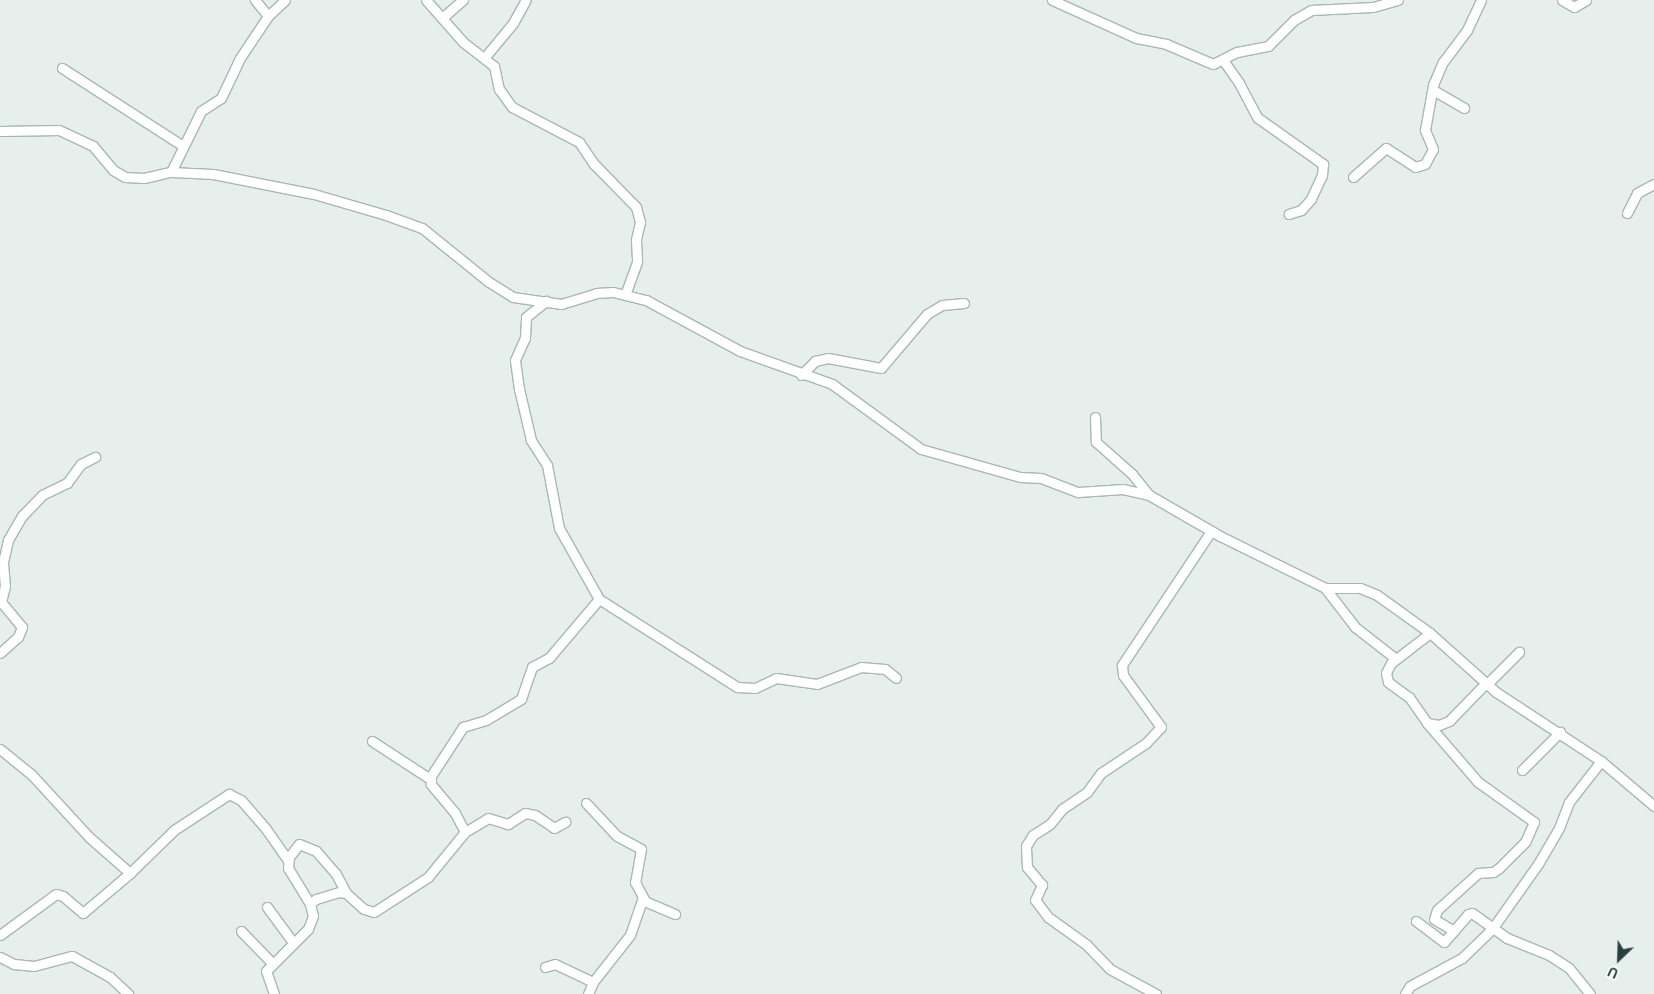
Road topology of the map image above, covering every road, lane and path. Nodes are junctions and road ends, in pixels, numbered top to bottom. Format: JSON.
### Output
{"nodes":[{"id":1,"x":255,"y":0,"type":"edge"},
{"id":2,"x":284,"y":0,"type":"edge"},
{"id":3,"x":426,"y":0,"type":"edge"},
{"id":4,"x":463,"y":0,"type":"edge"},
{"id":5,"x":526,"y":0,"type":"edge"},
{"id":6,"x":1052,"y":0,"type":"edge"},
{"id":7,"x":1398,"y":0,"type":"edge"},
{"id":8,"x":1481,"y":0,"type":"edge"},
{"id":9,"x":1562,"y":0,"type":"edge"},
{"id":10,"x":1586,"y":0,"type":"edge"},
{"id":11,"x":268,"y":16,"type":"junction"},
{"id":12,"x":442,"y":18,"type":"junction"},
{"id":13,"x":485,"y":57,"type":"junction"},
{"id":14,"x":1223,"y":60,"type":"junction"},
{"id":15,"x":62,"y":68,"type":"dead end"},
{"id":16,"x":1432,"y":90,"type":"junction"},
{"id":17,"x":1464,"y":108,"type":"dead end"},
{"id":18,"x":0,"y":131,"type":"edge"},
{"id":19,"x":183,"y":146,"type":"junction"},
{"id":20,"x":172,"y":172,"type":"junction"},
{"id":21,"x":1353,"y":176,"type":"dead end"},
{"id":22,"x":1654,"y":184,"type":"edge"},
{"id":23,"x":1627,"y":213,"type":"dead end"},
{"id":24,"x":1289,"y":214,"type":"dead end"},
{"id":25,"x":626,"y":293,"type":"junction"},
{"id":26,"x":546,"y":301,"type":"junction"},
{"id":27,"x":964,"y":303,"type":"dead end"},
{"id":28,"x":801,"y":375,"type":"junction"},
{"id":29,"x":1095,"y":417,"type":"dead end"},
{"id":30,"x":95,"y":457,"type":"dead end"},
{"id":31,"x":1149,"y":495,"type":"junction"},
{"id":32,"x":1211,"y":531,"type":"junction"},
{"id":33,"x":1325,"y":588,"type":"junction"},
{"id":34,"x":599,"y":599,"type":"junction"},
{"id":35,"x":1430,"y":634,"type":"junction"},
{"id":36,"x":1519,"y":652,"type":"dead end"},
{"id":37,"x":0,"y":653,"type":"edge"},
{"id":38,"x":1396,"y":659,"type":"junction"},
{"id":39,"x":896,"y":678,"type":"dead end"},
{"id":40,"x":1486,"y":684,"type":"junction"},
{"id":41,"x":1427,"y":723,"type":"junction"},
{"id":42,"x":1560,"y":732,"type":"junction"},
{"id":43,"x":372,"y":741,"type":"dead end"},
{"id":44,"x":0,"y":749,"type":"edge"},
{"id":45,"x":1602,"y":761,"type":"junction"},
{"id":46,"x":1522,"y":770,"type":"dead end"},
{"id":47,"x":430,"y":779,"type":"junction"},
{"id":48,"x":586,"y":803,"type":"dead end"},
{"id":49,"x":1654,"y":806,"type":"edge"},
{"id":50,"x":565,"y":822,"type":"dead end"},
{"id":51,"x":465,"y":832,"type":"junction"},
{"id":52,"x":288,"y":861,"type":"junction"},
{"id":53,"x":130,"y":873,"type":"junction"},
{"id":54,"x":346,"y":893,"type":"junction"},
{"id":55,"x":644,"y":899,"type":"junction"},
{"id":56,"x":310,"y":904,"type":"junction"},
{"id":57,"x":267,"y":906,"type":"dead end"},
{"id":58,"x":675,"y":914,"type":"dead end"},
{"id":59,"x":1416,"y":921,"type":"dead end"},
{"id":60,"x":1492,"y":929,"type":"junction"},
{"id":61,"x":241,"y":931,"type":"dead end"},
{"id":62,"x":1454,"y":931,"type":"junction"},
{"id":63,"x":0,"y":934,"type":"edge"},
{"id":64,"x":292,"y":941,"type":"junction"},
{"id":65,"x":0,"y":958,"type":"edge"},
{"id":66,"x":271,"y":962,"type":"junction"},
{"id":67,"x":545,"y":968,"type":"dead end"},
{"id":68,"x":593,"y":982,"type":"junction"},
{"id":69,"x":128,"y":994,"type":"edge"},
{"id":70,"x":274,"y":994,"type":"edge"},
{"id":71,"x":588,"y":994,"type":"edge"},
{"id":72,"x":1156,"y":994,"type":"edge"},
{"id":73,"x":1405,"y":994,"type":"edge"},
{"id":74,"x":1590,"y":994,"type":"edge"}],
"edges":[{"from":1,"to":11,"type":"street"},
{"from":2,"to":11,"type":"street"},
{"from":3,"to":12,"type":"street"},
{"from":4,"to":12,"type":"street"},
{"from":5,"to":13,"type":"street"},
{"from":6,"to":14,"type":"street"},
{"from":7,"to":14,"type":"street"},
{"from":8,"to":16,"type":"street"},
{"from":9,"to":10,"type":"street"},
{"from":11,"to":19,"type":"street"},
{"from":12,"to":13,"type":"street"},
{"from":13,"to":25,"type":"street"},
{"from":14,"to":24,"type":"street"},
{"from":15,"to":19,"type":"street"},
{"from":16,"to":17,"type":"street"},
{"from":16,"to":21,"type":"street"},
{"from":18,"to":20,"type":"street"},
{"from":19,"to":20,"type":"street"},
{"from":20,"to":26,"type":"street"},
{"from":22,"to":23,"type":"street"},
{"from":25,"to":26,"type":"street"},
{"from":25,"to":28,"type":"street"},
{"from":26,"to":34,"type":"street"},
{"from":27,"to":28,"type":"street"},
{"from":28,"to":31,"type":"street"},
{"from":29,"to":31,"type":"street"},
{"from":30,"to":37,"type":"street"},
{"from":31,"to":32,"type":"street"},
{"from":32,"to":33,"type":"street"},
{"from":32,"to":72,"type":"street"},
{"from":33,"to":35,"type":"street"},
{"from":33,"to":38,"type":"street"},
{"from":34,"to":39,"type":"street"},
{"from":34,"to":47,"type":"street"},
{"from":35,"to":38,"type":"street"},
{"from":35,"to":40,"type":"street"},
{"from":36,"to":40,"type":"street"},
{"from":38,"to":41,"type":"street"},
{"from":40,"to":41,"type":"street"},
{"from":40,"to":42,"type":"street"},
{"from":41,"to":62,"type":"street"},
{"from":42,"to":45,"type":"street"},
{"from":42,"to":46,"type":"street"},
{"from":43,"to":47,"type":"street"},
{"from":44,"to":53,"type":"street"},
{"from":45,"to":49,"type":"street"},
{"from":45,"to":60,"type":"street"},
{"from":47,"to":51,"type":"street"},
{"from":48,"to":55,"type":"street"},
{"from":50,"to":51,"type":"street"},
{"from":51,"to":54,"type":"street"},
{"from":52,"to":53,"type":"street"},
{"from":52,"to":54,"type":"street"},
{"from":52,"to":56,"type":"street"},
{"from":53,"to":63,"type":"street"},
{"from":54,"to":56,"type":"street"},
{"from":55,"to":58,"type":"street"},
{"from":55,"to":68,"type":"street"},
{"from":56,"to":64,"type":"street"},
{"from":57,"to":64,"type":"street"},
{"from":59,"to":62,"type":"street"},
{"from":60,"to":62,"type":"street"},
{"from":60,"to":73,"type":"street"},
{"from":60,"to":74,"type":"street"},
{"from":61,"to":66,"type":"street"},
{"from":64,"to":66,"type":"street"},
{"from":65,"to":69,"type":"street"},
{"from":66,"to":70,"type":"street"},
{"from":67,"to":68,"type":"street"},
{"from":68,"to":71,"type":"street"}]}
